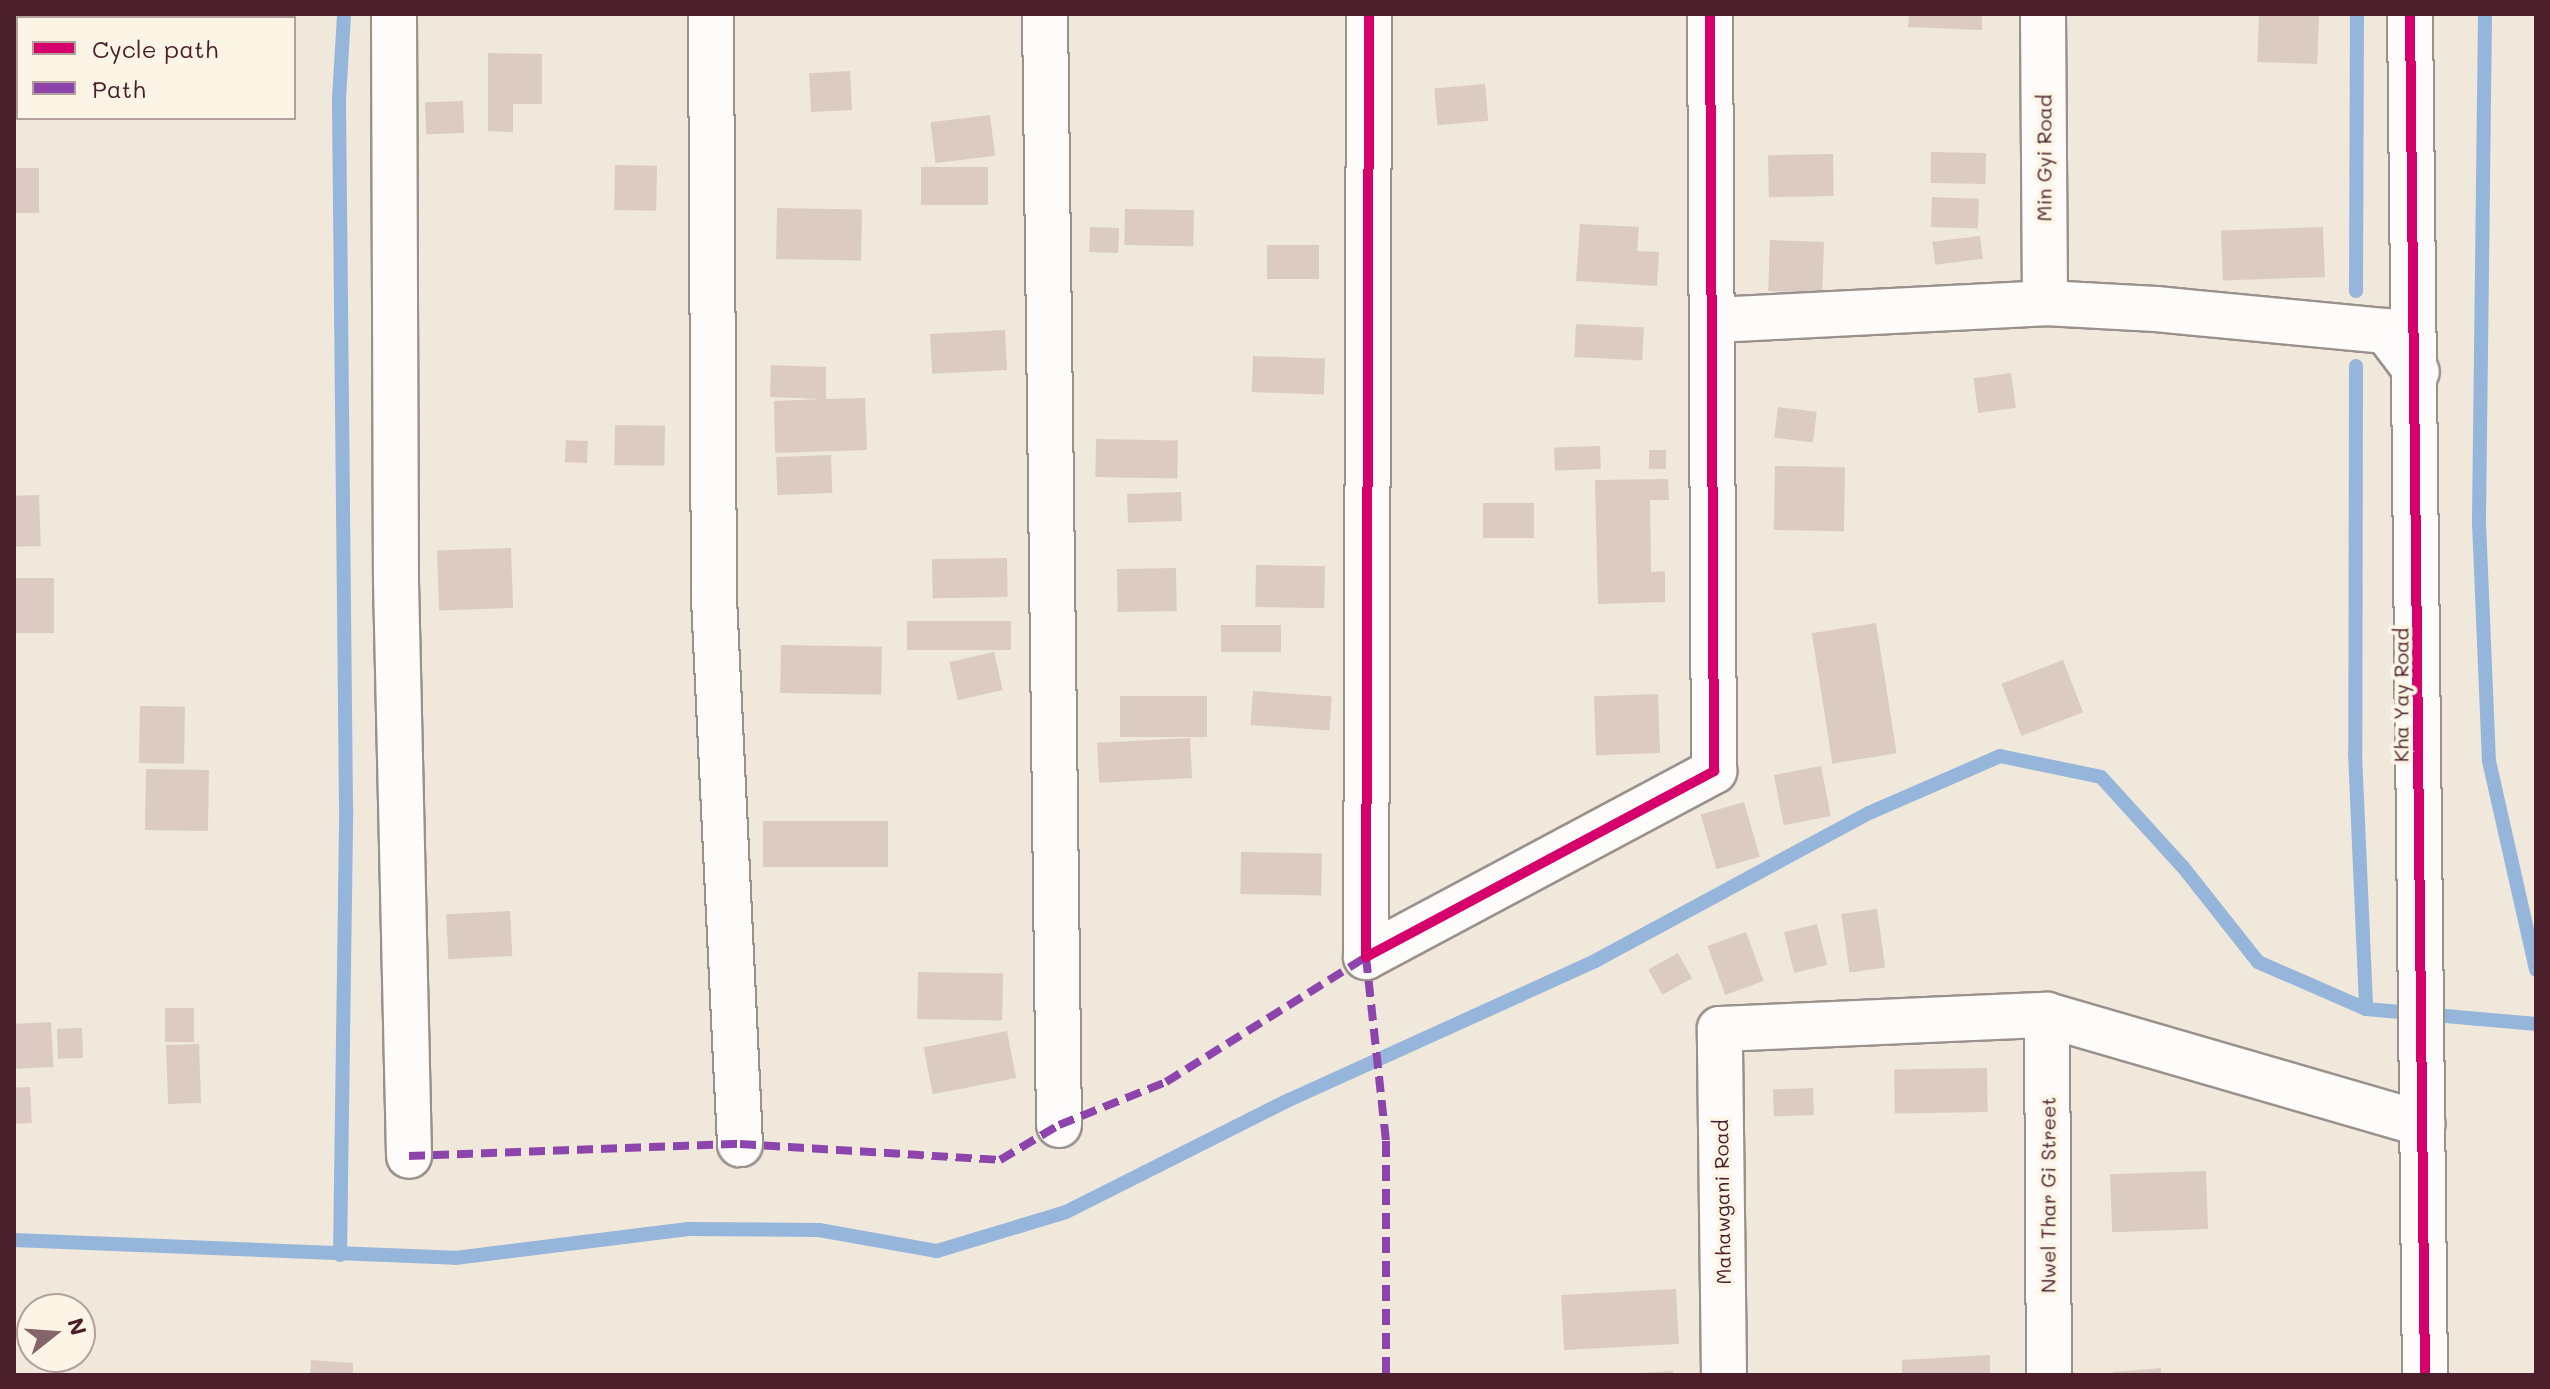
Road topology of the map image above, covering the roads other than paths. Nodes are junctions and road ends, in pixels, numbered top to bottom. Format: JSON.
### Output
{"nodes":[{"id":1,"x":394,"y":14,"type":"edge"},
{"id":2,"x":711,"y":14,"type":"edge"},
{"id":3,"x":1045,"y":14,"type":"edge"},
{"id":4,"x":1369,"y":14,"type":"edge"},
{"id":5,"x":1710,"y":14,"type":"edge"},
{"id":6,"x":2043,"y":14,"type":"edge"},
{"id":7,"x":2410,"y":14,"type":"edge"},
{"id":8,"x":2045,"y":303,"type":"junction"},
{"id":9,"x":1715,"y":320,"type":"junction"},
{"id":10,"x":2417,"y":372,"type":"junction"},
{"id":11,"x":2047,"y":1015,"type":"junction"},
{"id":12,"x":2423,"y":1124,"type":"junction"},
{"id":13,"x":1059,"y":1125,"type":"dead end"},
{"id":14,"x":740,"y":1144,"type":"dead end"},
{"id":15,"x":409,"y":1156,"type":"dead end"},
{"id":16,"x":1724,"y":1375,"type":"edge"},
{"id":17,"x":2049,"y":1375,"type":"edge"},
{"id":18,"x":2425,"y":1375,"type":"edge"}],
"edges":[{"from":1,"to":15,"type":"street"},
{"from":2,"to":14,"type":"street"},
{"from":3,"to":13,"type":"street"},
{"from":4,"to":9,"type":"street"},
{"from":5,"to":9,"type":"street"},
{"from":6,"to":8,"type":"street","name":"Min Gyi Road"},
{"from":7,"to":10,"type":"street","name":"Kha Yay Road"},
{"from":8,"to":9,"type":"street"},
{"from":8,"to":10,"type":"street"},
{"from":10,"to":12,"type":"street","name":"Kha Yay Road"},
{"from":11,"to":12,"type":"street"},
{"from":11,"to":16,"type":"street","name":"Mahawgani Road"},
{"from":11,"to":17,"type":"street","name":"Nwel Thar Gi Street"},
{"from":12,"to":18,"type":"street","name":"Kha Yay Road"}]}
